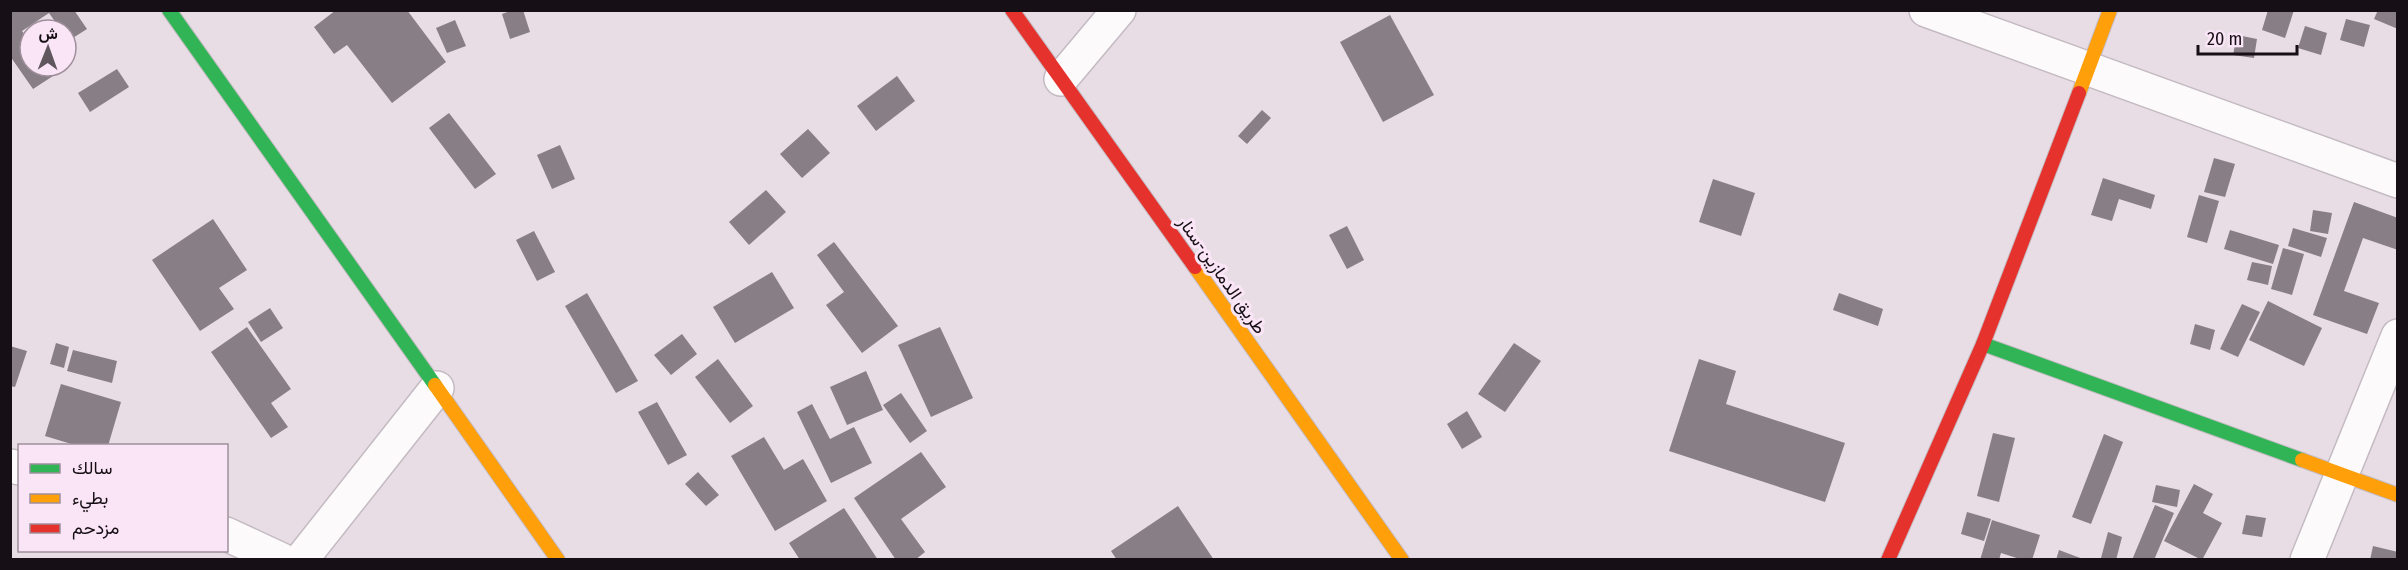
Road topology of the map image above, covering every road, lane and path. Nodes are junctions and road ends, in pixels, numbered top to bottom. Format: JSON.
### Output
{"nodes":[{"id":1,"x":169,"y":10,"type":"edge"},
{"id":2,"x":1012,"y":10,"type":"edge"},
{"id":3,"x":1119,"y":10,"type":"edge"},
{"id":4,"x":1926,"y":10,"type":"edge"},
{"id":5,"x":2110,"y":10,"type":"edge"},
{"id":6,"x":2089,"y":69,"type":"junction"},
{"id":7,"x":1060,"y":79,"type":"junction"},
{"id":8,"x":2397,"y":181,"type":"edge"},
{"id":9,"x":2397,"y":336,"type":"edge"},
{"id":10,"x":1983,"y":344,"type":"junction"},
{"id":11,"x":436,"y":388,"type":"junction"},
{"id":12,"x":2342,"y":474,"type":"junction"},
{"id":13,"x":2397,"y":495,"type":"edge"},
{"id":14,"x":228,"y":535,"type":"edge"},
{"id":15,"x":282,"y":560,"type":"edge"},
{"id":16,"x":301,"y":560,"type":"edge"},
{"id":17,"x":558,"y":560,"type":"edge"},
{"id":18,"x":1402,"y":560,"type":"edge"},
{"id":19,"x":1888,"y":560,"type":"edge"},
{"id":20,"x":2307,"y":560,"type":"edge"}],
"edges":[{"from":1,"to":11,"type":"main road"},
{"from":2,"to":7,"type":"main road","name":"طريق الدمازين-سنار"},
{"from":3,"to":7,"type":"street"},
{"from":4,"to":6,"type":"street"},
{"from":5,"to":6,"type":"main road"},
{"from":6,"to":8,"type":"street"},
{"from":6,"to":10,"type":"main road"},
{"from":7,"to":18,"type":"main road","name":"طريق الدمازين-سنار"},
{"from":9,"to":12,"type":"street"},
{"from":10,"to":12,"type":"main road"},
{"from":10,"to":19,"type":"main road"},
{"from":11,"to":16,"type":"street"},
{"from":11,"to":17,"type":"main road"},
{"from":12,"to":13,"type":"main road"},
{"from":12,"to":20,"type":"street"},
{"from":14,"to":15,"type":"street"}]}
